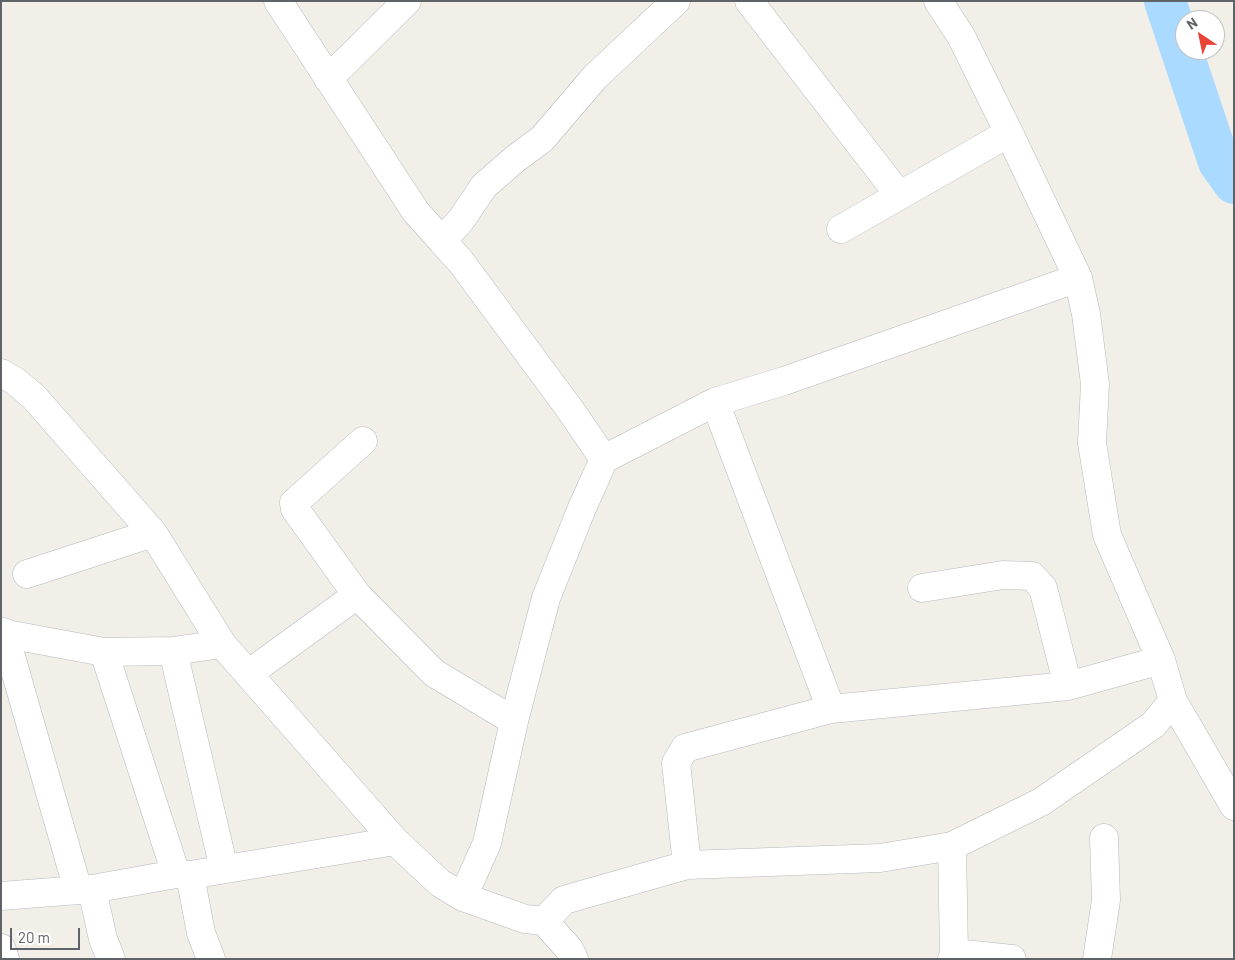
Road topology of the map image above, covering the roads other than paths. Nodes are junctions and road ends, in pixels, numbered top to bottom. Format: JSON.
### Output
{"nodes":[{"id":1,"x":278,"y":1,"type":"edge"},
{"id":2,"x":407,"y":1,"type":"edge"},
{"id":3,"x":676,"y":1,"type":"edge"},
{"id":4,"x":749,"y":1,"type":"edge"},
{"id":5,"x":938,"y":1,"type":"edge"},
{"id":6,"x":328,"y":79,"type":"junction"},
{"id":7,"x":1010,"y":132,"type":"junction"},
{"id":8,"x":900,"y":195,"type":"junction"},
{"id":9,"x":841,"y":228,"type":"dead end"},
{"id":10,"x":442,"y":241,"type":"junction"},
{"id":11,"x":1078,"y":278,"type":"junction"},
{"id":12,"x":1,"y":373,"type":"edge"},
{"id":13,"x":715,"y":402,"type":"junction"},
{"id":14,"x":363,"y":441,"type":"dead end"},
{"id":15,"x":604,"y":459,"type":"junction"},
{"id":16,"x":153,"y":533,"type":"junction"},
{"id":17,"x":27,"y":574,"type":"dead end"},
{"id":18,"x":922,"y":588,"type":"dead end"},
{"id":19,"x":357,"y":595,"type":"junction"},
{"id":20,"x":3,"y":632,"type":"edge"},
{"id":21,"x":222,"y":644,"type":"junction"},
{"id":22,"x":173,"y":651,"type":"junction"},
{"id":23,"x":104,"y":652,"type":"junction"},
{"id":24,"x":1161,"y":660,"type":"junction"},
{"id":25,"x":248,"y":674,"type":"junction"},
{"id":26,"x":1068,"y":686,"type":"junction"},
{"id":27,"x":1173,"y":700,"type":"junction"},
{"id":28,"x":831,"y":708,"type":"junction"},
{"id":29,"x":514,"y":721,"type":"junction"},
{"id":30,"x":1234,"y":806,"type":"edge"},
{"id":31,"x":1104,"y":838,"type":"dead end"},
{"id":32,"x":395,"y":841,"type":"junction"},
{"id":33,"x":952,"y":846,"type":"junction"},
{"id":34,"x":688,"y":865,"type":"junction"},
{"id":35,"x":224,"y":869,"type":"junction"},
{"id":36,"x":183,"y":874,"type":"junction"},
{"id":37,"x":85,"y":889,"type":"junction"},
{"id":38,"x":1,"y":896,"type":"edge"},
{"id":39,"x":463,"y":897,"type":"junction"},
{"id":40,"x":544,"y":921,"type":"junction"},
{"id":41,"x":1,"y":948,"type":"edge"},
{"id":42,"x":953,"y":956,"type":"edge"},
{"id":43,"x":5,"y":959,"type":"edge"},
{"id":44,"x":112,"y":959,"type":"edge"},
{"id":45,"x":211,"y":959,"type":"edge"},
{"id":46,"x":574,"y":959,"type":"edge"},
{"id":47,"x":1012,"y":959,"type":"edge"},
{"id":48,"x":1097,"y":959,"type":"edge"}],
"edges":[{"from":1,"to":6,"type":"street"},
{"from":2,"to":6,"type":"street"},
{"from":3,"to":10,"type":"street"},
{"from":4,"to":8,"type":"street"},
{"from":5,"to":7,"type":"street"},
{"from":6,"to":10,"type":"street"},
{"from":7,"to":8,"type":"street"},
{"from":7,"to":11,"type":"street"},
{"from":8,"to":9,"type":"street"},
{"from":10,"to":15,"type":"street"},
{"from":11,"to":13,"type":"street"},
{"from":11,"to":24,"type":"street"},
{"from":12,"to":16,"type":"street"},
{"from":13,"to":15,"type":"street"},
{"from":13,"to":28,"type":"street"},
{"from":14,"to":19,"type":"street"},
{"from":15,"to":29,"type":"street"},
{"from":16,"to":17,"type":"street"},
{"from":16,"to":21,"type":"street"},
{"from":18,"to":26,"type":"street"},
{"from":19,"to":25,"type":"street"},
{"from":19,"to":29,"type":"street"},
{"from":20,"to":23,"type":"street"},
{"from":20,"to":37,"type":"street"},
{"from":21,"to":22,"type":"street"},
{"from":21,"to":25,"type":"street"},
{"from":22,"to":23,"type":"street"},
{"from":22,"to":35,"type":"street"},
{"from":23,"to":36,"type":"street"},
{"from":24,"to":26,"type":"street"},
{"from":24,"to":27,"type":"street"},
{"from":25,"to":32,"type":"street"},
{"from":26,"to":28,"type":"street"},
{"from":27,"to":30,"type":"street"},
{"from":27,"to":33,"type":"street"},
{"from":28,"to":34,"type":"street"},
{"from":29,"to":39,"type":"street"},
{"from":31,"to":48,"type":"street"},
{"from":32,"to":35,"type":"street"},
{"from":32,"to":39,"type":"street"},
{"from":33,"to":34,"type":"street"},
{"from":33,"to":42,"type":"street"},
{"from":34,"to":40,"type":"street"},
{"from":35,"to":36,"type":"street"},
{"from":36,"to":37,"type":"street"},
{"from":36,"to":45,"type":"street"},
{"from":37,"to":38,"type":"street"},
{"from":37,"to":44,"type":"street"},
{"from":39,"to":40,"type":"street"},
{"from":40,"to":46,"type":"street"},
{"from":41,"to":43,"type":"street"},
{"from":42,"to":47,"type":"street"}]}
